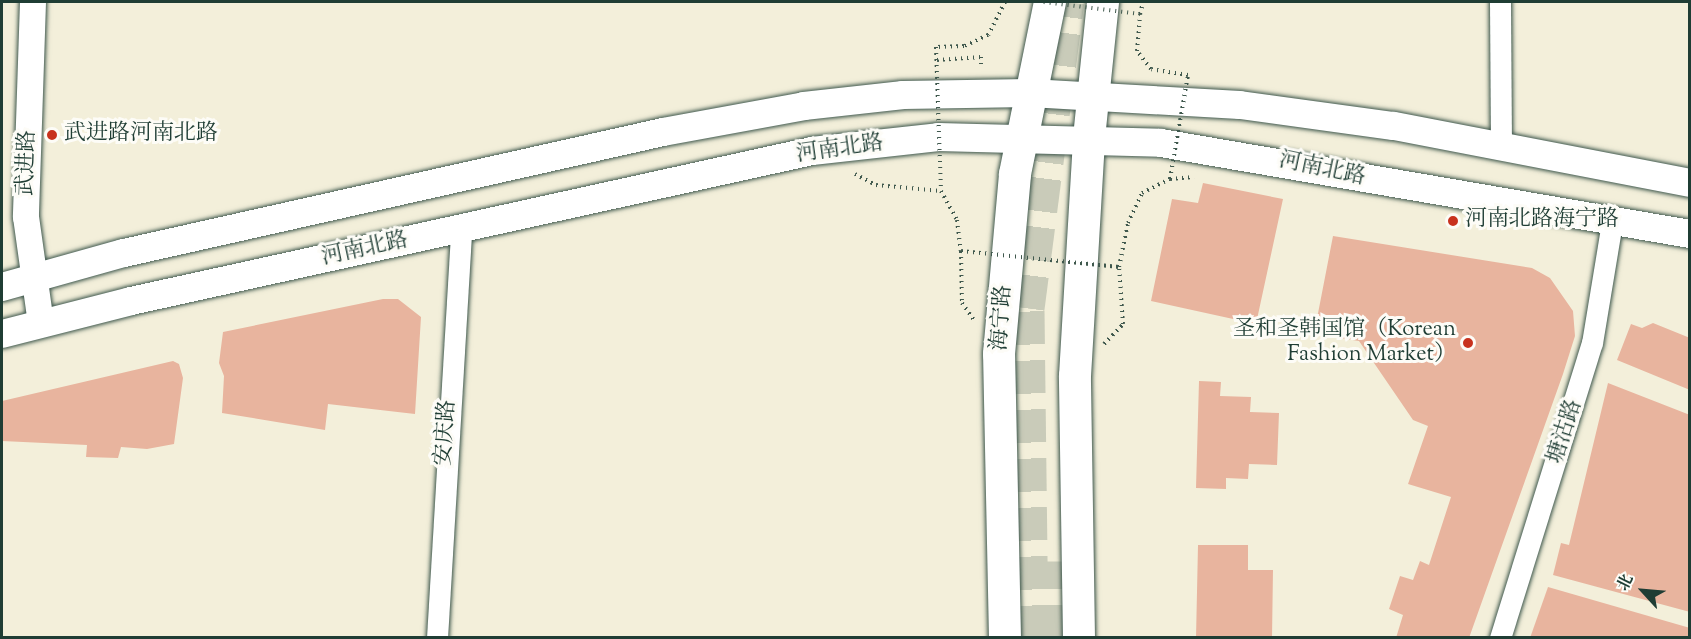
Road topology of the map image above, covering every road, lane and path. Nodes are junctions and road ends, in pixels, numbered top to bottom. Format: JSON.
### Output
{"nodes":[{"id":1,"x":33,"y":2,"type":"edge"},
{"id":2,"x":1005,"y":2,"type":"edge"},
{"id":3,"x":1044,"y":2,"type":"edge"},
{"id":4,"x":1050,"y":2,"type":"edge"},
{"id":5,"x":1103,"y":2,"type":"edge"},
{"id":6,"x":1143,"y":2,"type":"edge"},
{"id":7,"x":1500,"y":2,"type":"edge"},
{"id":8,"x":1140,"y":14,"type":"junction"},
{"id":9,"x":981,"y":57,"type":"dead end"},
{"id":10,"x":937,"y":60,"type":"junction"},
{"id":11,"x":1030,"y":93,"type":"junction"},
{"id":12,"x":1093,"y":98,"type":"junction"},
{"id":13,"x":1089,"y":138,"type":"junction"},
{"id":14,"x":1020,"y":141,"type":"junction"},
{"id":15,"x":1501,"y":145,"type":"junction"},
{"id":16,"x":1689,"y":183,"type":"edge"},
{"id":17,"x":876,"y":185,"type":"dead end"},
{"id":18,"x":941,"y":191,"type":"junction"},
{"id":19,"x":1612,"y":222,"type":"junction"},
{"id":20,"x":461,"y":229,"type":"junction"},
{"id":21,"x":1689,"y":234,"type":"edge"},
{"id":22,"x":961,"y":251,"type":"junction"},
{"id":23,"x":1119,"y":267,"type":"junction"},
{"id":24,"x":33,"y":279,"type":"junction"},
{"id":25,"x":2,"y":287,"type":"edge"},
{"id":26,"x":962,"y":303,"type":"dead end"},
{"id":27,"x":41,"y":324,"type":"junction"},
{"id":28,"x":1123,"y":324,"type":"dead end"},
{"id":29,"x":2,"y":334,"type":"edge"},
{"id":30,"x":437,"y":638,"type":"edge"},
{"id":31,"x":1005,"y":638,"type":"edge"},
{"id":32,"x":1079,"y":638,"type":"edge"},
{"id":33,"x":1500,"y":638,"type":"edge"}],
"edges":[{"from":1,"to":24,"type":"street","name":"武进路"},
{"from":2,"to":10,"type":"path","bridge":true},
{"from":3,"to":8,"type":"path","bridge":true},
{"from":4,"to":11,"type":"main road","name":"海宁路"},
{"from":5,"to":12,"type":"main road"},
{"from":6,"to":8,"type":"path"},
{"from":7,"to":15,"type":"street"},
{"from":8,"to":23,"type":"path","bridge":true},
{"from":9,"to":10,"type":"path"},
{"from":10,"to":18,"type":"path","bridge":true},
{"from":11,"to":12,"type":"main road","name":"河南北路"},
{"from":11,"to":14,"type":"main road","name":"海宁路"},
{"from":11,"to":24,"type":"main road","name":"河南北路"},
{"from":12,"to":13,"type":"main road"},
{"from":12,"to":15,"type":"main road","name":"河南北路"},
{"from":13,"to":14,"type":"main road","name":"河南北路"},
{"from":13,"to":19,"type":"main road","name":"河南北路"},
{"from":13,"to":32,"type":"main road"},
{"from":14,"to":20,"type":"main road","name":"河南北路"},
{"from":14,"to":31,"type":"main road","name":"海宁路"},
{"from":15,"to":16,"type":"main road","name":"河南北路"},
{"from":17,"to":18,"type":"path"},
{"from":18,"to":22,"type":"path","bridge":true},
{"from":19,"to":21,"type":"main road","name":"河南北路"},
{"from":19,"to":33,"type":"street","name":"塘沽路"},
{"from":20,"to":27,"type":"main road","name":"河南北路"},
{"from":20,"to":30,"type":"street","name":"安庆路"},
{"from":22,"to":23,"type":"path","bridge":true},
{"from":22,"to":26,"type":"path"},
{"from":23,"to":28,"type":"path"},
{"from":24,"to":25,"type":"main road","name":"河南北路"},
{"from":24,"to":27,"type":"street","name":"武进路"},
{"from":27,"to":29,"type":"main road","name":"河南北路"}]}
